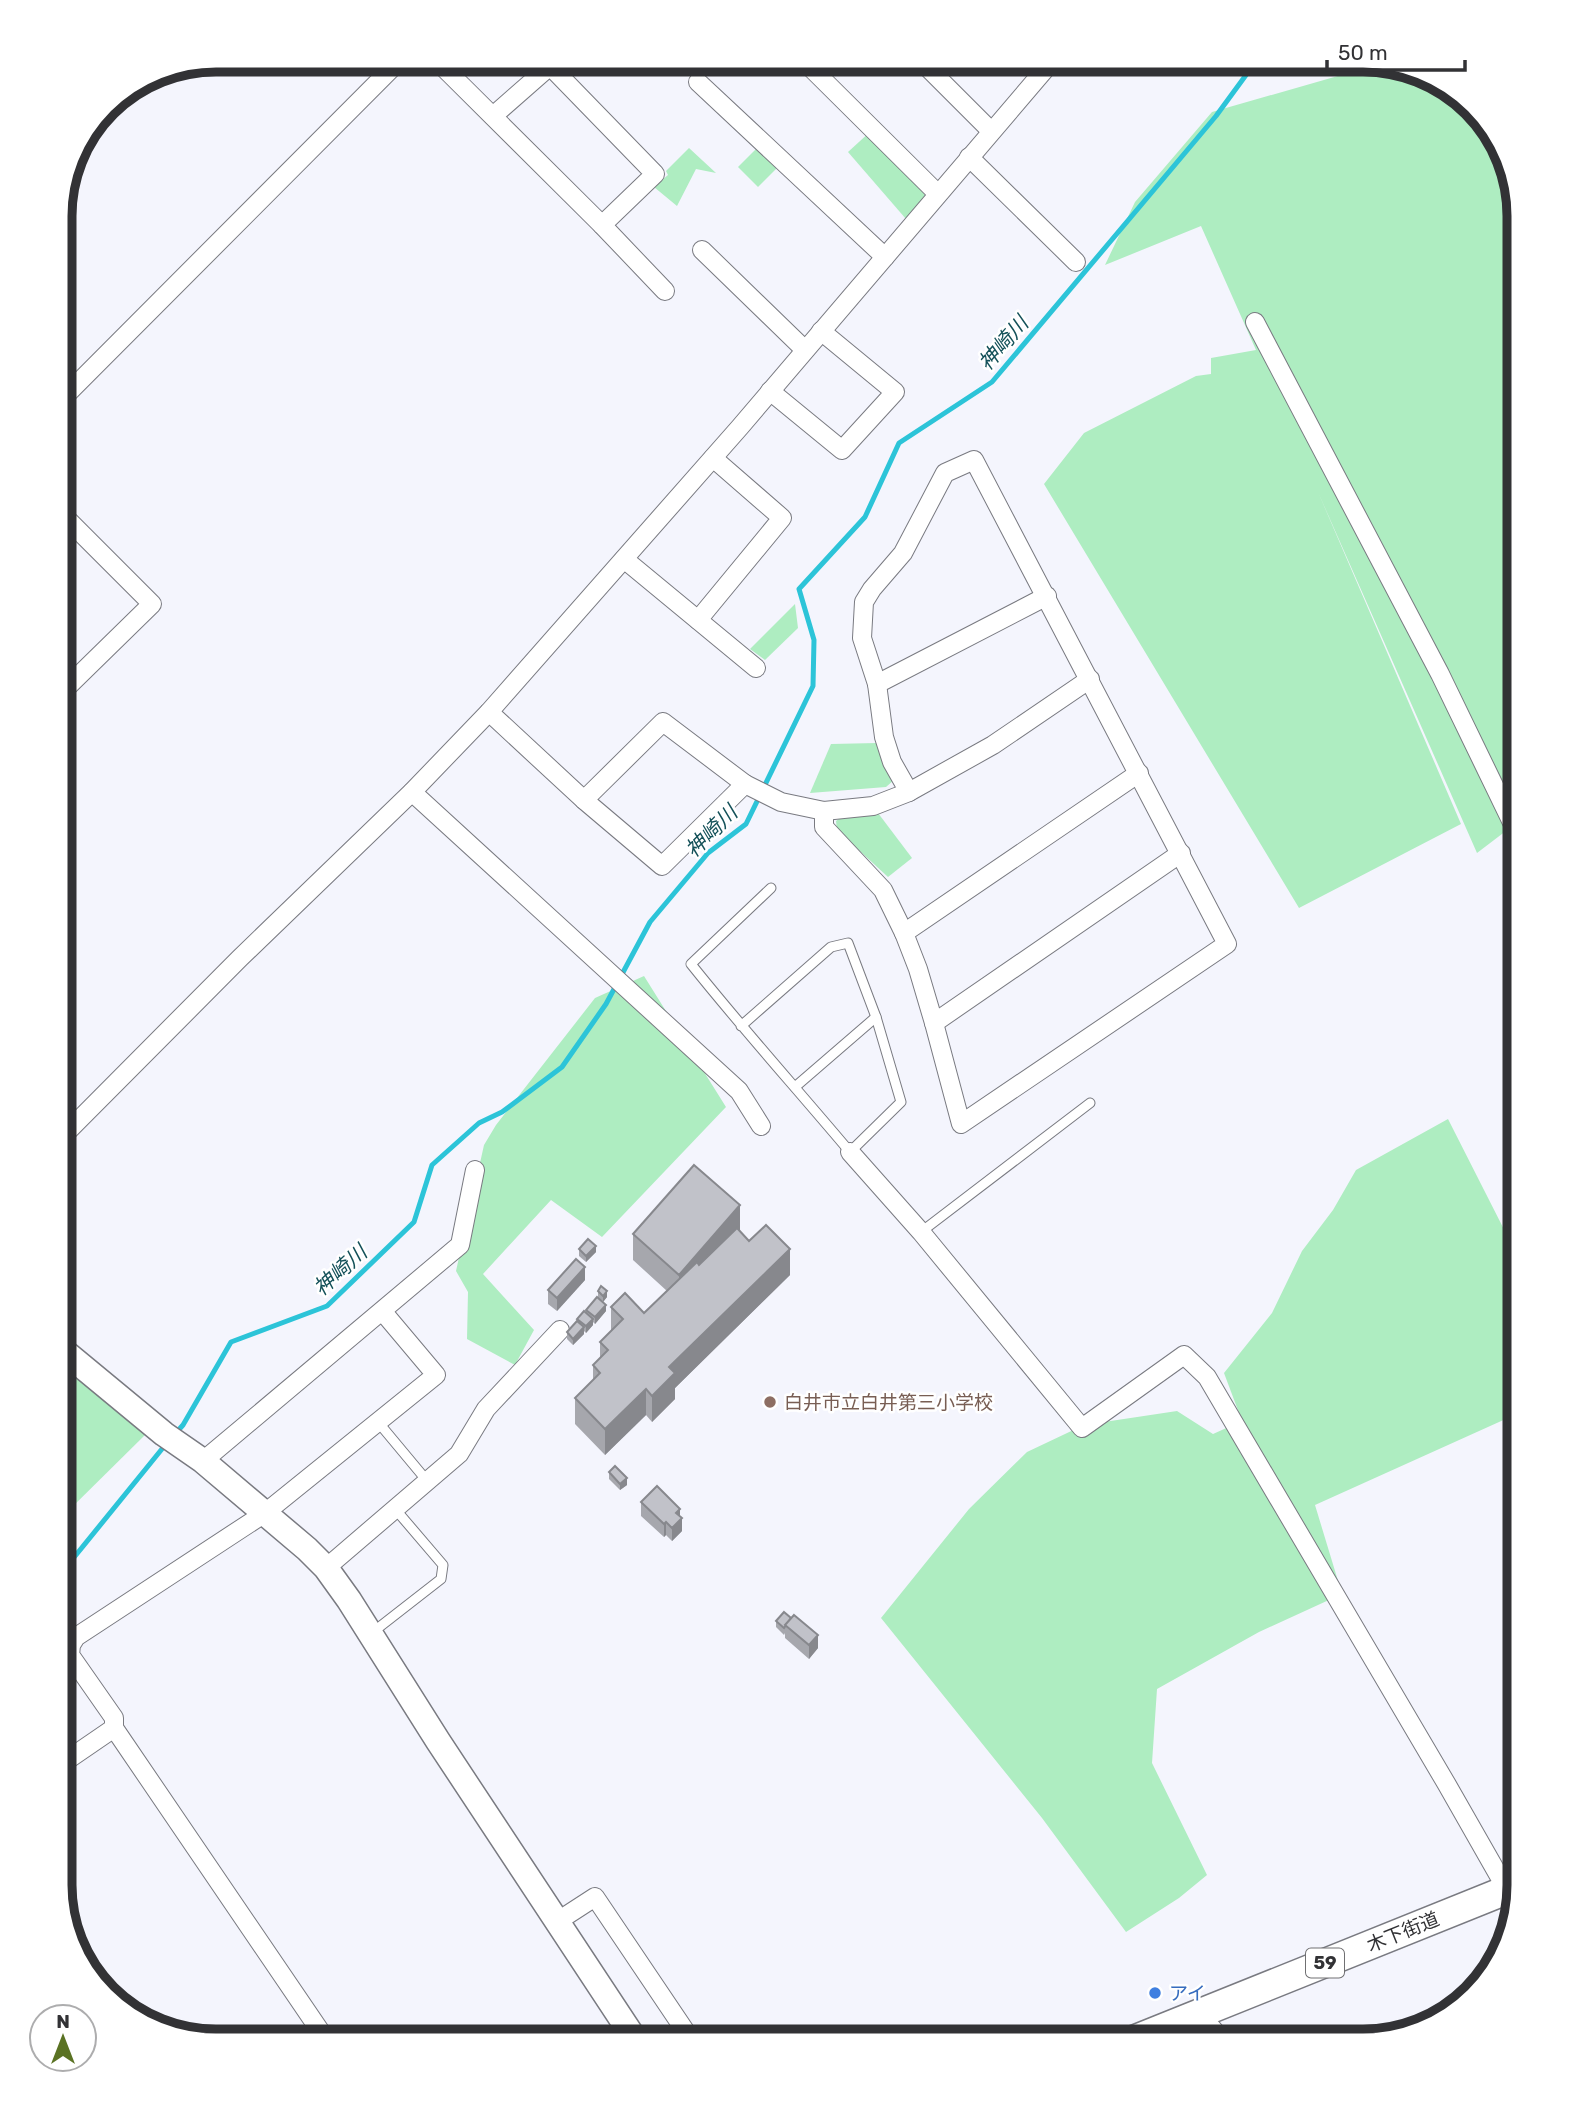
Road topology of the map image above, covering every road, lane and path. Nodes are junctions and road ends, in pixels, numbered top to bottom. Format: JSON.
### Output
{"nodes":[{"id":1,"x":388,"y":72,"type":"edge"},
{"id":2,"x":448,"y":72,"type":"edge"},
{"id":3,"x":543,"y":72,"type":"edge"},
{"id":4,"x":556,"y":72,"type":"edge"},
{"id":5,"x":815,"y":72,"type":"edge"},
{"id":6,"x":932,"y":72,"type":"edge"},
{"id":7,"x":1039,"y":72,"type":"edge"},
{"id":8,"x":698,"y":82,"type":"dead end"},
{"id":9,"x":493,"y":116,"type":"junction"},
{"id":10,"x":991,"y":131,"type":"junction"},
{"id":11,"x":969,"y":157,"type":"junction"},
{"id":12,"x":938,"y":194,"type":"junction"},
{"id":13,"x":602,"y":225,"type":"junction"},
{"id":14,"x":702,"y":250,"type":"dead end"},
{"id":15,"x":885,"y":257,"type":"junction"},
{"id":16,"x":1076,"y":262,"type":"dead end"},
{"id":17,"x":665,"y":291,"type":"dead end"},
{"id":18,"x":1255,"y":322,"type":"dead end"},
{"id":19,"x":821,"y":331,"type":"junction"},
{"id":20,"x":805,"y":350,"type":"junction"},
{"id":21,"x":72,"y":389,"type":"edge"},
{"id":22,"x":770,"y":391,"type":"junction"},
{"id":23,"x":713,"y":458,"type":"junction"},
{"id":24,"x":72,"y":524,"type":"edge"},
{"id":25,"x":624,"y":559,"type":"junction"},
{"id":26,"x":1046,"y":596,"type":"junction"},
{"id":27,"x":698,"y":620,"type":"junction"},
{"id":28,"x":756,"y":668,"type":"dead end"},
{"id":29,"x":1090,"y":679,"type":"junction"},
{"id":30,"x":72,"y":684,"type":"edge"},
{"id":31,"x":877,"y":684,"type":"junction"},
{"id":32,"x":489,"y":712,"type":"junction"},
{"id":33,"x":1139,"y":773,"type":"junction"},
{"id":34,"x":745,"y":784,"type":"junction"},
{"id":35,"x":412,"y":792,"type":"junction"},
{"id":36,"x":909,"y":792,"type":"junction"},
{"id":37,"x":584,"y":800,"type":"junction"},
{"id":38,"x":824,"y":811,"type":"junction"},
{"id":39,"x":1507,"y":811,"type":"edge"},
{"id":40,"x":1181,"y":853,"type":"junction"},
{"id":41,"x":771,"y":888,"type":"dead end"},
{"id":42,"x":904,"y":933,"type":"junction"},
{"id":43,"x":876,"y":1017,"type":"junction"},
{"id":44,"x":934,"y":1023,"type":"junction"},
{"id":45,"x":741,"y":1026,"type":"junction"},
{"id":46,"x":795,"y":1087,"type":"junction"},
{"id":47,"x":1090,"y":1103,"type":"dead end"},
{"id":48,"x":761,"y":1126,"type":"dead end"},
{"id":49,"x":72,"y":1127,"type":"edge"},
{"id":50,"x":850,"y":1152,"type":"junction"},
{"id":51,"x":475,"y":1170,"type":"dead end"},
{"id":52,"x":921,"y":1232,"type":"junction"},
{"id":53,"x":383,"y":1312,"type":"junction"},
{"id":54,"x":560,"y":1330,"type":"dead end"},
{"id":55,"x":72,"y":1358,"type":"edge"},
{"id":56,"x":378,"y":1422,"type":"junction"},
{"id":57,"x":203,"y":1461,"type":"junction"},
{"id":58,"x":428,"y":1482,"type":"junction"},
{"id":59,"x":396,"y":1510,"type":"junction"},
{"id":60,"x":265,"y":1513,"type":"junction"},
{"id":61,"x":326,"y":1568,"type":"junction"},
{"id":62,"x":370,"y":1634,"type":"junction"},
{"id":63,"x":72,"y":1643,"type":"edge"},
{"id":64,"x":72,"y":1658,"type":"edge"},
{"id":65,"x":114,"y":1728,"type":"junction"},
{"id":66,"x":72,"y":1757,"type":"edge"},
{"id":67,"x":1507,"y":1878,"type":"edge"},
{"id":68,"x":1507,"y":1890,"type":"edge"},
{"id":69,"x":558,"y":1921,"type":"junction"},
{"id":70,"x":1200,"y":2014,"type":"junction"},
{"id":71,"x":318,"y":2029,"type":"edge"},
{"id":72,"x":628,"y":2029,"type":"edge"},
{"id":73,"x":683,"y":2029,"type":"edge"},
{"id":74,"x":1163,"y":2029,"type":"edge"},
{"id":75,"x":1212,"y":2029,"type":"edge"}],
"edges":[{"from":1,"to":21,"type":"street"},
{"from":2,"to":9,"type":"street"},
{"from":3,"to":9,"type":"street"},
{"from":4,"to":13,"type":"street"},
{"from":5,"to":12,"type":"street"},
{"from":6,"to":10,"type":"street"},
{"from":7,"to":10,"type":"street"},
{"from":8,"to":15,"type":"street"},
{"from":9,"to":13,"type":"street"},
{"from":10,"to":11,"type":"street"},
{"from":11,"to":12,"type":"street"},
{"from":11,"to":16,"type":"street"},
{"from":12,"to":15,"type":"street"},
{"from":13,"to":17,"type":"street"},
{"from":14,"to":20,"type":"street"},
{"from":15,"to":19,"type":"street"},
{"from":18,"to":39,"type":"street"},
{"from":19,"to":20,"type":"street"},
{"from":19,"to":22,"type":"street"},
{"from":20,"to":22,"type":"street"},
{"from":22,"to":23,"type":"street"},
{"from":23,"to":25,"type":"street"},
{"from":23,"to":27,"type":"street"},
{"from":24,"to":30,"type":"street"},
{"from":25,"to":27,"type":"street"},
{"from":25,"to":32,"type":"street"},
{"from":26,"to":29,"type":"street"},
{"from":26,"to":31,"type":"street"},
{"from":26,"to":31,"type":"street"},
{"from":27,"to":28,"type":"street"},
{"from":29,"to":33,"type":"street"},
{"from":29,"to":36,"type":"street"},
{"from":31,"to":36,"type":"street"},
{"from":32,"to":35,"type":"street"},
{"from":32,"to":37,"type":"street"},
{"from":33,"to":40,"type":"street"},
{"from":33,"to":42,"type":"street"},
{"from":34,"to":37,"type":"street"},
{"from":34,"to":37,"type":"street"},
{"from":34,"to":38,"type":"street"},
{"from":35,"to":48,"type":"street"},
{"from":35,"to":49,"type":"street"},
{"from":36,"to":38,"type":"street"},
{"from":38,"to":42,"type":"street"},
{"from":40,"to":44,"type":"street"},
{"from":40,"to":44,"type":"street"},
{"from":41,"to":45,"type":"lane"},
{"from":42,"to":44,"type":"street"},
{"from":43,"to":45,"type":"lane"},
{"from":43,"to":46,"type":"lane"},
{"from":43,"to":50,"type":"lane"},
{"from":45,"to":46,"type":"lane"},
{"from":46,"to":50,"type":"lane"},
{"from":47,"to":52,"type":"lane"},
{"from":50,"to":52,"type":"street"},
{"from":51,"to":53,"type":"street"},
{"from":52,"to":67,"type":"street"},
{"from":53,"to":56,"type":"street"},
{"from":53,"to":57,"type":"street"},
{"from":54,"to":58,"type":"street"},
{"from":55,"to":57,"type":"street"},
{"from":56,"to":58,"type":"lane"},
{"from":56,"to":60,"type":"street"},
{"from":57,"to":60,"type":"street"},
{"from":58,"to":59,"type":"street"},
{"from":59,"to":61,"type":"street"},
{"from":59,"to":62,"type":"lane"},
{"from":60,"to":61,"type":"street"},
{"from":60,"to":63,"type":"street"},
{"from":61,"to":62,"type":"street"},
{"from":62,"to":69,"type":"street"},
{"from":64,"to":65,"type":"street"},
{"from":65,"to":66,"type":"street"},
{"from":65,"to":71,"type":"street"},
{"from":68,"to":70,"type":"main road","name":"木下街道","number":"59"},
{"from":69,"to":72,"type":"street"},
{"from":69,"to":73,"type":"street"},
{"from":70,"to":74,"type":"main road","name":"木下街道","number":"59"},
{"from":70,"to":75,"type":"street"}]}
